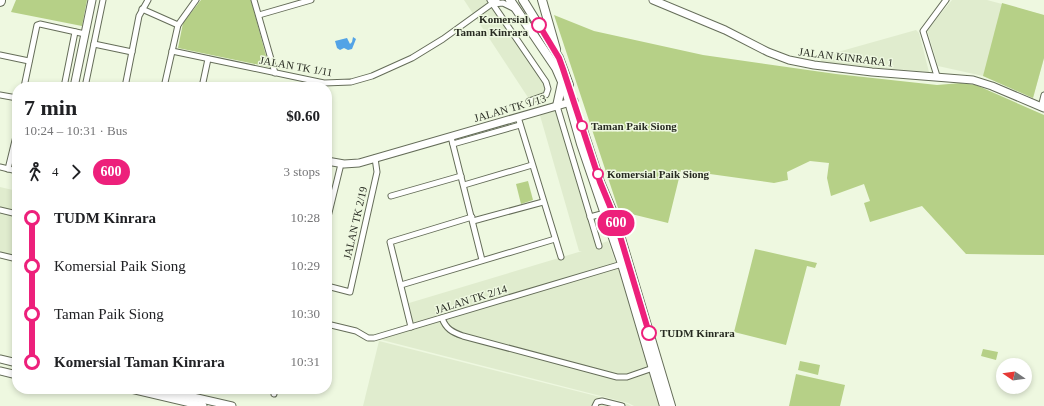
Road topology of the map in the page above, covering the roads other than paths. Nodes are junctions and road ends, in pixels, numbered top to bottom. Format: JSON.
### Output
{"nodes":[{"id":1,"x":92,"y":0,"type":"edge"},
{"id":2,"x":103,"y":0,"type":"edge"},
{"id":3,"x":148,"y":0,"type":"edge"},
{"id":4,"x":196,"y":0,"type":"edge"},
{"id":5,"x":254,"y":0,"type":"edge"},
{"id":6,"x":311,"y":0,"type":"edge"},
{"id":7,"x":510,"y":0,"type":"edge"},
{"id":8,"x":516,"y":0,"type":"edge"},
{"id":9,"x":523,"y":0,"type":"edge"},
{"id":10,"x":542,"y":0,"type":"edge"},
{"id":11,"x":653,"y":0,"type":"edge"},
{"id":12,"x":946,"y":0,"type":"edge"},
{"id":13,"x":296,"y":2,"type":"edge"},
{"id":14,"x":494,"y":2,"type":"edge"},
{"id":15,"x":142,"y":9,"type":"junction"},
{"id":16,"x":517,"y":10,"type":"junction"},
{"id":17,"x":259,"y":15,"type":"junction"},
{"id":18,"x":178,"y":25,"type":"junction"},
{"id":19,"x":74,"y":32,"type":"junction"},
{"id":20,"x":85,"y":34,"type":"junction"},
{"id":21,"x":94,"y":44,"type":"junction"},
{"id":22,"x":172,"y":51,"type":"junction"},
{"id":23,"x":132,"y":52,"type":"junction"},
{"id":24,"x":0,"y":55,"type":"edge"},
{"id":25,"x":559,"y":58,"type":"junction"},
{"id":26,"x":208,"y":59,"type":"junction"},
{"id":27,"x":29,"y":61,"type":"junction"},
{"id":28,"x":556,"y":68,"type":"junction"},
{"id":29,"x":275,"y":73,"type":"junction"},
{"id":30,"x":936,"y":76,"type":"junction"},
{"id":31,"x":25,"y":82,"type":"edge"},
{"id":32,"x":65,"y":82,"type":"edge"},
{"id":33,"x":75,"y":82,"type":"edge"},
{"id":34,"x":86,"y":82,"type":"edge"},
{"id":35,"x":125,"y":82,"type":"edge"},
{"id":36,"x":165,"y":82,"type":"edge"},
{"id":37,"x":203,"y":82,"type":"edge"},
{"id":38,"x":319,"y":82,"type":"edge"},
{"id":39,"x":332,"y":83,"type":"edge"},
{"id":40,"x":562,"y":83,"type":"junction"},
{"id":41,"x":0,"y":95,"type":"edge"},
{"id":42,"x":1044,"y":95,"type":"edge"},
{"id":43,"x":12,"y":97,"type":"edge"},
{"id":44,"x":529,"y":101,"type":"dead end"},
{"id":45,"x":572,"y":102,"type":"junction"},
{"id":46,"x":557,"y":106,"type":"junction"},
{"id":47,"x":1043,"y":107,"type":"edge"},
{"id":48,"x":518,"y":117,"type":"junction"},
{"id":49,"x":520,"y":125,"type":"junction"},
{"id":50,"x":451,"y":137,"type":"junction"},
{"id":51,"x":453,"y":144,"type":"junction"},
{"id":52,"x":12,"y":153,"type":"edge"},
{"id":53,"x":375,"y":158,"type":"junction"},
{"id":54,"x":332,"y":162,"type":"edge"},
{"id":55,"x":341,"y":164,"type":"junction"},
{"id":56,"x":532,"y":165,"type":"junction"},
{"id":57,"x":0,"y":167,"type":"edge"},
{"id":58,"x":8,"y":169,"type":"junction"},
{"id":59,"x":12,"y":170,"type":"edge"},
{"id":60,"x":461,"y":176,"type":"junction"},
{"id":61,"x":464,"y":185,"type":"junction"},
{"id":62,"x":391,"y":196,"type":"dead end"},
{"id":63,"x":332,"y":201,"type":"edge"},
{"id":64,"x":543,"y":202,"type":"junction"},
{"id":65,"x":0,"y":210,"type":"edge"},
{"id":66,"x":12,"y":213,"type":"edge"},
{"id":67,"x":605,"y":213,"type":"junction"},
{"id":68,"x":590,"y":217,"type":"junction"},
{"id":69,"x":472,"y":219,"type":"junction"},
{"id":70,"x":555,"y":239,"type":"junction"},
{"id":71,"x":599,"y":246,"type":"dead end"},
{"id":72,"x":0,"y":255,"type":"edge"},
{"id":73,"x":561,"y":257,"type":"dead end"},
{"id":74,"x":12,"y":258,"type":"edge"},
{"id":75,"x":482,"y":260,"type":"junction"},
{"id":76,"x":622,"y":264,"type":"junction"},
{"id":77,"x":400,"y":285,"type":"junction"},
{"id":78,"x":332,"y":287,"type":"edge"},
{"id":79,"x":442,"y":318,"type":"junction"},
{"id":80,"x":332,"y":325,"type":"edge"},
{"id":81,"x":411,"y":327,"type":"junction"},
{"id":82,"x":0,"y":359,"type":"edge"},
{"id":83,"x":12,"y":362,"type":"edge"},
{"id":84,"x":653,"y":368,"type":"junction"},
{"id":85,"x":0,"y":371,"type":"edge"},
{"id":86,"x":12,"y":374,"type":"edge"},
{"id":87,"x":152,"y":394,"type":"edge"},
{"id":88,"x":180,"y":394,"type":"edge"},
{"id":89,"x":203,"y":406,"type":"edge"},
{"id":90,"x":232,"y":406,"type":"edge"},
{"id":91,"x":596,"y":406,"type":"edge"},
{"id":92,"x":622,"y":406,"type":"edge"},
{"id":93,"x":664,"y":406,"type":"edge"},
{"id":94,"x":671,"y":406,"type":"edge"}],
"edges":[{"from":1,"to":20,"type":"street"},
{"from":2,"to":21,"type":"street"},
{"from":3,"to":15,"type":"street"},
{"from":4,"to":18,"type":"street"},
{"from":5,"to":17,"type":"street"},
{"from":6,"to":13,"type":"street"},
{"from":7,"to":16,"type":"main road"},
{"from":8,"to":28,"type":"main road"},
{"from":9,"to":25,"type":"main road"},
{"from":10,"to":25,"type":"main road"},
{"from":11,"to":30,"type":"street","name":"JALAN KINRARA 1"},
{"from":12,"to":30,"type":"street"},
{"from":13,"to":17,"type":"street"},
{"from":14,"to":16,"type":"street"},
{"from":14,"to":39,"type":"street","name":"JALAN TK 1/11"},
{"from":14,"to":44,"type":"street"},
{"from":15,"to":18,"type":"street"},
{"from":15,"to":23,"type":"street"},
{"from":16,"to":28,"type":"main road"},
{"from":17,"to":29,"type":"street"},
{"from":18,"to":22,"type":"street"},
{"from":19,"to":20,"type":"street"},
{"from":19,"to":27,"type":"street"},
{"from":19,"to":32,"type":"street"},
{"from":20,"to":33,"type":"street"},
{"from":21,"to":23,"type":"street"},
{"from":21,"to":34,"type":"street"},
{"from":22,"to":26,"type":"street","name":"JALAN TK 1/11"},
{"from":22,"to":36,"type":"street"},
{"from":23,"to":35,"type":"street"},
{"from":24,"to":27,"type":"street"},
{"from":25,"to":45,"type":"main road"},
{"from":26,"to":29,"type":"street","name":"JALAN TK 1/11"},
{"from":26,"to":37,"type":"street"},
{"from":27,"to":31,"type":"street"},
{"from":28,"to":40,"type":"main road"},
{"from":29,"to":38,"type":"street","name":"JALAN TK 1/11"},
{"from":30,"to":47,"type":"street","name":"JALAN KINRARA 1"},
{"from":40,"to":45,"type":"main road"},
{"from":40,"to":46,"type":"main road"},
{"from":41,"to":43,"type":"street"},
{"from":42,"to":47,"type":"street"},
{"from":45,"to":46,"type":"street","name":"JALAN TK 1/13"},
{"from":45,"to":67,"type":"main road"},
{"from":45,"to":94,"type":"main road"},
{"from":46,"to":48,"type":"street","name":"JALAN TK 1/13"},
{"from":46,"to":68,"type":"street"},
{"from":48,"to":49,"type":"street"},
{"from":48,"to":50,"type":"street","name":"JALAN TK 1/13"},
{"from":49,"to":51,"type":"street"},
{"from":49,"to":56,"type":"street"},
{"from":50,"to":51,"type":"street"},
{"from":50,"to":53,"type":"street","name":"JALAN TK 1/13"},
{"from":51,"to":60,"type":"street"},
{"from":52,"to":58,"type":"street"},
{"from":53,"to":55,"type":"street","name":"JALAN TK 1/13"},
{"from":53,"to":78,"type":"street","name":"JALAN TK 2/19"},
{"from":54,"to":55,"type":"street","name":"JALAN TK 1/13"},
{"from":55,"to":63,"type":"street"},
{"from":56,"to":61,"type":"street"},
{"from":56,"to":64,"type":"street"},
{"from":57,"to":58,"type":"street"},
{"from":58,"to":59,"type":"street"},
{"from":60,"to":61,"type":"street"},
{"from":60,"to":62,"type":"street"},
{"from":61,"to":69,"type":"street"},
{"from":64,"to":69,"type":"street"},
{"from":64,"to":70,"type":"street"},
{"from":65,"to":66,"type":"street"},
{"from":67,"to":68,"type":"street"},
{"from":67,"to":76,"type":"main road"},
{"from":68,"to":71,"type":"street"},
{"from":69,"to":75,"type":"street"},
{"from":69,"to":77,"type":"street"},
{"from":70,"to":73,"type":"street"},
{"from":70,"to":75,"type":"street"},
{"from":72,"to":74,"type":"street"},
{"from":75,"to":77,"type":"street"},
{"from":76,"to":79,"type":"street","name":"JALAN TK 2/14"},
{"from":76,"to":84,"type":"main road"},
{"from":77,"to":81,"type":"street"},
{"from":79,"to":81,"type":"street","name":"JALAN TK 2/14"},
{"from":79,"to":84,"type":"street"},
{"from":80,"to":81,"type":"street","name":"JALAN TK 2/14"},
{"from":82,"to":83,"type":"street"},
{"from":84,"to":93,"type":"main road"},
{"from":85,"to":86,"type":"street"},
{"from":87,"to":89,"type":"street"},
{"from":88,"to":90,"type":"street"},
{"from":91,"to":92,"type":"street"}]}
